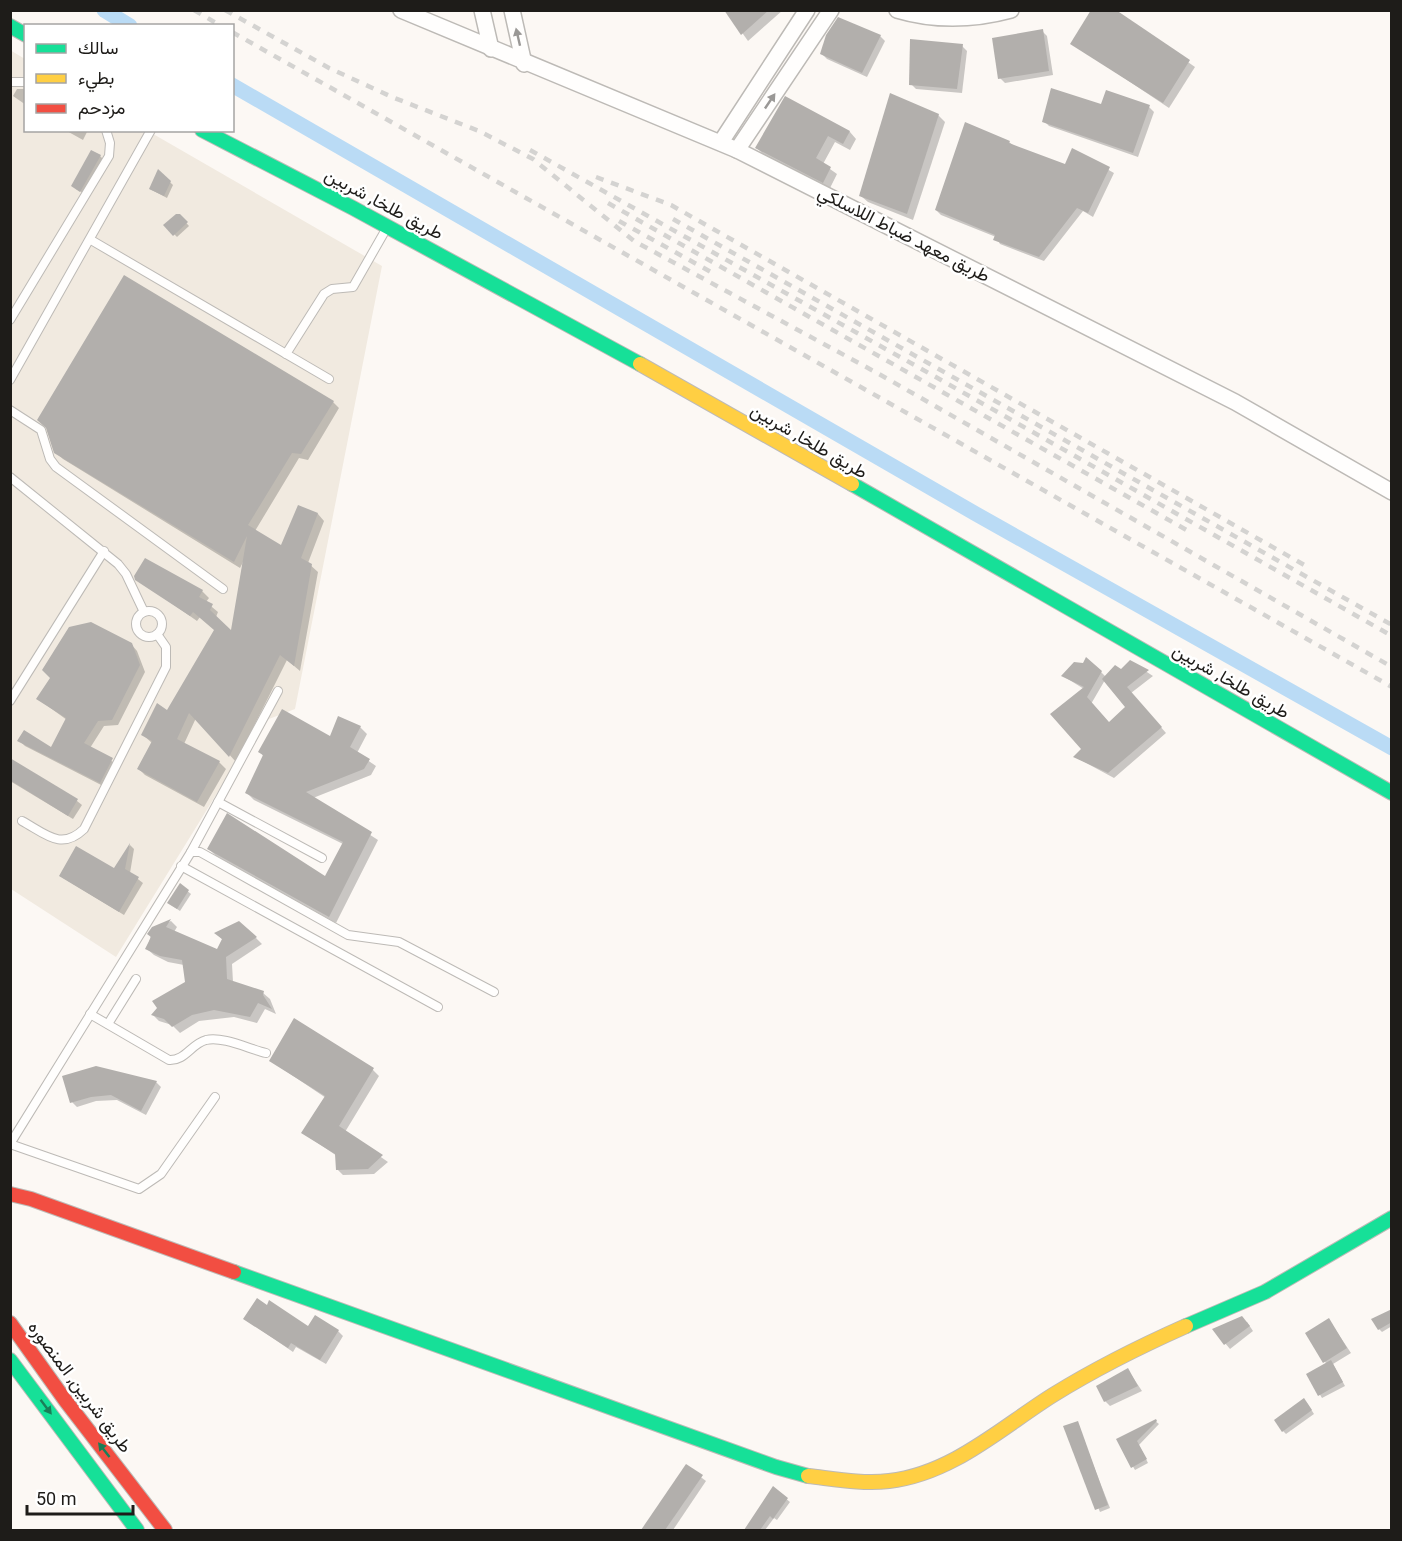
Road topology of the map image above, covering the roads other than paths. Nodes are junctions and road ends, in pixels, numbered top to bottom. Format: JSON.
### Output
{"nodes":[{"id":1,"x":401,"y":10,"type":"edge"},
{"id":2,"x":482,"y":10,"type":"edge"},
{"id":3,"x":512,"y":10,"type":"edge"},
{"id":4,"x":807,"y":10,"type":"edge"},
{"id":5,"x":831,"y":10,"type":"edge"},
{"id":6,"x":897,"y":10,"type":"edge"},
{"id":7,"x":1011,"y":10,"type":"edge"},
{"id":8,"x":10,"y":26,"type":"edge"},
{"id":9,"x":23,"y":38,"type":"edge"},
{"id":10,"x":491,"y":49,"type":"junction"},
{"id":11,"x":524,"y":64,"type":"junction"},
{"id":12,"x":107,"y":132,"type":"edge"},
{"id":13,"x":150,"y":132,"type":"edge"},
{"id":14,"x":206,"y":132,"type":"edge"},
{"id":15,"x":721,"y":142,"type":"junction"},
{"id":16,"x":737,"y":150,"type":"junction"},
{"id":17,"x":389,"y":225,"type":"junction"},
{"id":18,"x":91,"y":240,"type":"junction"},
{"id":19,"x":10,"y":300,"type":"edge"},
{"id":20,"x":19,"y":305,"type":"junction"},
{"id":21,"x":10,"y":320,"type":"edge"},
{"id":22,"x":286,"y":354,"type":"junction"},
{"id":23,"x":329,"y":379,"type":"dead end"},
{"id":24,"x":10,"y":380,"type":"edge"},
{"id":25,"x":10,"y":410,"type":"edge"},
{"id":26,"x":10,"y":477,"type":"edge"},
{"id":27,"x":1392,"y":492,"type":"edge"},
{"id":28,"x":104,"y":551,"type":"junction"},
{"id":29,"x":223,"y":588,"type":"dead end"},
{"id":30,"x":144,"y":612,"type":"junction"},
{"id":31,"x":157,"y":634,"type":"junction"},
{"id":32,"x":278,"y":691,"type":"dead end"},
{"id":33,"x":10,"y":701,"type":"edge"},
{"id":34,"x":1392,"y":793,"type":"edge"},
{"id":35,"x":218,"y":802,"type":"junction"},
{"id":36,"x":22,"y":821,"type":"dead end"},
{"id":37,"x":191,"y":852,"type":"junction"},
{"id":38,"x":322,"y":858,"type":"dead end"},
{"id":39,"x":181,"y":866,"type":"junction"},
{"id":40,"x":136,"y":979,"type":"dead end"},
{"id":41,"x":494,"y":992,"type":"dead end"},
{"id":42,"x":438,"y":1007,"type":"dead end"},
{"id":43,"x":90,"y":1014,"type":"junction"},
{"id":44,"x":108,"y":1024,"type":"junction"},
{"id":45,"x":266,"y":1053,"type":"dead end"},
{"id":46,"x":215,"y":1096,"type":"dead end"},
{"id":47,"x":11,"y":1144,"type":"edge"},
{"id":48,"x":10,"y":1194,"type":"edge"},
{"id":49,"x":1392,"y":1218,"type":"edge"},
{"id":50,"x":10,"y":1323,"type":"edge"},
{"id":51,"x":10,"y":1360,"type":"edge"},
{"id":52,"x":146,"y":1504,"type":"junction"},
{"id":53,"x":128,"y":1518,"type":"junction"},
{"id":54,"x":137,"y":1530,"type":"edge"},
{"id":55,"x":165,"y":1530,"type":"edge"}],
"edges":[{"from":1,"to":10,"type":"street","name":"طريق معهد ضباط اللاسلكي"},
{"from":2,"to":10,"type":"street"},
{"from":11,"to":3,"type":"street","one_way":true},
{"from":4,"to":15,"type":"street"},
{"from":16,"to":5,"type":"street","one_way":true},
{"from":6,"to":7,"type":"street"},
{"from":8,"to":9,"type":"main road"},
{"from":10,"to":11,"type":"street","name":"طريق معهد ضباط اللاسلكي"},
{"from":11,"to":15,"type":"street","name":"طريق معهد ضباط اللاسلكي"},
{"from":12,"to":20,"type":"lane"},
{"from":13,"to":18,"type":"lane"},
{"from":14,"to":17,"type":"main road","name":"طريق طلخا, شربين"},
{"from":15,"to":16,"type":"street","name":"طريق معهد ضباط اللاسلكي"},
{"from":16,"to":27,"type":"street","name":"طريق معهد ضباط اللاسلكي"},
{"from":17,"to":22,"type":"lane"},
{"from":17,"to":34,"type":"main road","name":"طريق طلخا, شربين"},
{"from":18,"to":22,"type":"lane"},
{"from":18,"to":24,"type":"lane"},
{"from":19,"to":20,"type":"lane"},
{"from":20,"to":21,"type":"lane"},
{"from":22,"to":23,"type":"lane"},
{"from":25,"to":29,"type":"lane"},
{"from":26,"to":28,"type":"lane"},
{"from":28,"to":30,"type":"lane"},
{"from":28,"to":33,"type":"lane"},
{"from":30,"to":31,"type":"lane"},
{"from":30,"to":31,"type":"lane"},
{"from":31,"to":36,"type":"lane"},
{"from":32,"to":35,"type":"lane"},
{"from":35,"to":37,"type":"lane"},
{"from":35,"to":38,"type":"lane"},
{"from":37,"to":39,"type":"lane"},
{"from":37,"to":41,"type":"lane"},
{"from":39,"to":42,"type":"lane"},
{"from":39,"to":43,"type":"lane"},
{"from":40,"to":44,"type":"lane"},
{"from":43,"to":44,"type":"lane"},
{"from":43,"to":47,"type":"lane"},
{"from":44,"to":45,"type":"lane"},
{"from":46,"to":47,"type":"lane"},
{"from":48,"to":49,"type":"main road"},
{"from":52,"to":50,"type":"main road","name":"طريق شربين, المنصوره","one_way":true},
{"from":51,"to":53,"type":"main road","one_way":true},
{"from":52,"to":53,"type":"main road"},
{"from":52,"to":55,"type":"main road","name":"طريق شربين, المنصوره"},
{"from":53,"to":54,"type":"main road"}]}
